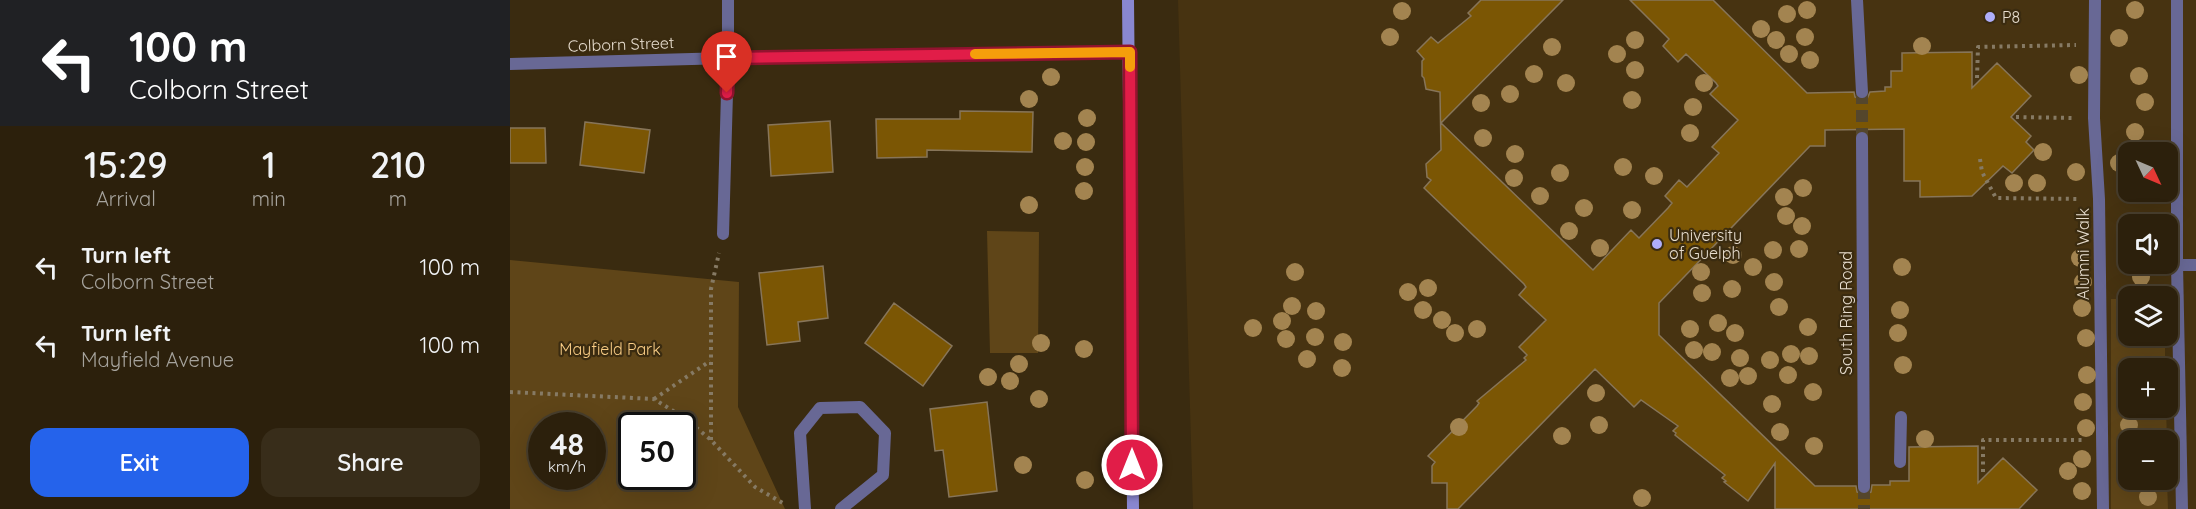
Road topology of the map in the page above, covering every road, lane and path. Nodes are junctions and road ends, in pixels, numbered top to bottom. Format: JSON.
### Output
{"nodes":[{"id":1,"x":728,"y":0,"type":"edge"},
{"id":2,"x":1128,"y":0,"type":"edge"},
{"id":3,"x":1857,"y":0,"type":"edge"},
{"id":4,"x":2095,"y":0,"type":"edge"},
{"id":5,"x":2176,"y":0,"type":"edge"},
{"id":6,"x":2095,"y":45,"type":"junction"},
{"id":7,"x":1130,"y":52,"type":"junction"},
{"id":8,"x":728,"y":58,"type":"junction"},
{"id":9,"x":510,"y":64,"type":"edge"},
{"id":10,"x":1977,"y":78,"type":"dead end"},
{"id":11,"x":1862,"y":92,"type":"tunnel mouth"},
{"id":12,"x":2016,"y":117,"type":"dead end"},
{"id":13,"x":2094,"y":118,"type":"junction"},
{"id":14,"x":1862,"y":138,"type":"tunnel mouth"},
{"id":15,"x":1980,"y":159,"type":"dead end"},
{"id":16,"x":2099,"y":199,"type":"junction"},
{"id":17,"x":2177,"y":214,"type":"edge"},
{"id":18,"x":723,"y":234,"type":"joint"},
{"id":19,"x":2178,"y":265,"type":"edge"},
{"id":20,"x":2196,"y":265,"type":"edge"},
{"id":21,"x":2177,"y":274,"type":"edge"},
{"id":22,"x":710,"y":360,"type":"junction"},
{"id":23,"x":510,"y":392,"type":"edge"},
{"id":24,"x":654,"y":399,"type":"junction"},
{"id":25,"x":1901,"y":417,"type":"dead end"},
{"id":26,"x":711,"y":440,"type":"junction"},
{"id":27,"x":2103,"y":440,"type":"junction"},
{"id":28,"x":1900,"y":462,"type":"dead end"},
{"id":29,"x":1983,"y":472,"type":"dead end"},
{"id":30,"x":1864,"y":488,"type":"tunnel mouth"},
{"id":31,"x":793,"y":509,"type":"edge"},
{"id":32,"x":805,"y":509,"type":"edge"},
{"id":33,"x":841,"y":509,"type":"edge"},
{"id":34,"x":1133,"y":509,"type":"edge"},
{"id":35,"x":2103,"y":509,"type":"edge"},
{"id":36,"x":2182,"y":509,"type":"edge"}],
"edges":[{"from":1,"to":8,"type":"street"},
{"from":2,"to":7,"type":"main road"},
{"from":3,"to":11,"type":"street"},
{"from":4,"to":6,"type":"street","name":"Alumni Walk"},
{"from":5,"to":17,"type":"street"},
{"from":6,"to":10,"type":"path"},
{"from":6,"to":13,"type":"street","name":"Alumni Walk"},
{"from":7,"to":8,"type":"street","name":"Colborn Street"},
{"from":7,"to":34,"type":"main road"},
{"from":8,"to":9,"type":"street","name":"Colborn Street"},
{"from":8,"to":18,"type":"street"},
{"from":12,"to":13,"type":"path"},
{"from":13,"to":16,"type":"street","name":"Alumni Walk"},
{"from":14,"to":30,"type":"street","name":"South Ring Road"},
{"from":15,"to":16,"type":"path"},
{"from":16,"to":27,"type":"street","name":"Alumni Walk"},
{"from":18,"to":22,"type":"path"},
{"from":19,"to":20,"type":"street"},
{"from":21,"to":36,"type":"street"},
{"from":22,"to":24,"type":"path"},
{"from":22,"to":26,"type":"path"},
{"from":23,"to":24,"type":"path"},
{"from":24,"to":26,"type":"path"},
{"from":25,"to":28,"type":"street"},
{"from":26,"to":31,"type":"path"},
{"from":27,"to":29,"type":"path"},
{"from":27,"to":35,"type":"street","name":"Alumni Walk"},
{"from":32,"to":33,"type":"street"}]}
